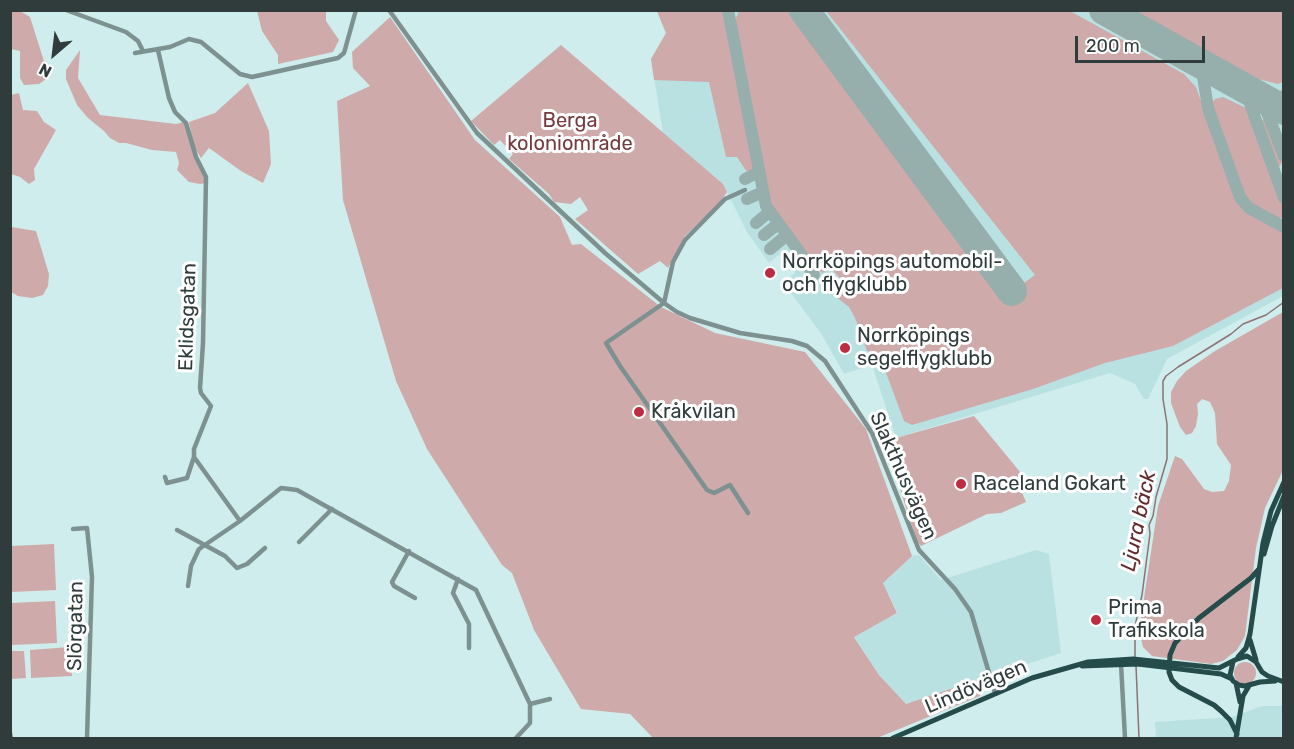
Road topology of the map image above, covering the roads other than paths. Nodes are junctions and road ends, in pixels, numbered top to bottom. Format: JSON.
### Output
{"nodes":[{"id":1,"x":66,"y":10,"type":"edge"},
{"id":2,"x":356,"y":10,"type":"edge"},
{"id":3,"x":389,"y":10,"type":"edge"},
{"id":4,"x":76,"y":13,"type":"edge"},
{"id":5,"x":158,"y":50,"type":"junction"},
{"id":6,"x":143,"y":51,"type":"junction"},
{"id":7,"x":135,"y":53,"type":"dead end"},
{"id":8,"x":745,"y":190,"type":"dead end"},
{"id":9,"x":664,"y":303,"type":"junction"},
{"id":10,"x":194,"y":457,"type":"junction"},
{"id":11,"x":165,"y":477,"type":"dead end"},
{"id":12,"x":1284,"y":482,"type":"edge"},
{"id":13,"x":1282,"y":495,"type":"edge"},
{"id":14,"x":332,"y":509,"type":"junction"},
{"id":15,"x":748,"y":513,"type":"dead end"},
{"id":16,"x":240,"y":522,"type":"junction"},
{"id":17,"x":73,"y":530,"type":"dead end"},
{"id":18,"x":177,"y":530,"type":"dead end"},
{"id":19,"x":299,"y":542,"type":"dead end"},
{"id":20,"x":206,"y":545,"type":"junction"},
{"id":21,"x":265,"y":548,"type":"dead end"},
{"id":22,"x":409,"y":551,"type":"junction"},
{"id":23,"x":1259,"y":569,"type":"junction"},
{"id":24,"x":458,"y":579,"type":"junction"},
{"id":25,"x":1258,"y":579,"type":"junction"},
{"id":26,"x":188,"y":586,"type":"dead end"},
{"id":27,"x":415,"y":598,"type":"dead end"},
{"id":28,"x":1250,"y":634,"type":"junction"},
{"id":29,"x":469,"y":648,"type":"dead end"},
{"id":30,"x":1235,"y":661,"type":"junction"},
{"id":31,"x":1135,"y":662,"type":"junction"},
{"id":32,"x":1256,"y":662,"type":"junction"},
{"id":33,"x":1121,"y":664,"type":"junction"},
{"id":34,"x":1169,"y":665,"type":"junction"},
{"id":35,"x":1072,"y":667,"type":"junction"},
{"id":36,"x":1260,"y":668,"type":"junction"},
{"id":37,"x":1234,"y":681,"type":"junction"},
{"id":38,"x":1283,"y":681,"type":"edge"},
{"id":39,"x":1255,"y":683,"type":"junction"},
{"id":40,"x":1249,"y":686,"type":"junction"},
{"id":41,"x":996,"y":693,"type":"junction"},
{"id":42,"x":550,"y":699,"type":"dead end"},
{"id":43,"x":530,"y":704,"type":"junction"},
{"id":44,"x":1240,"y":709,"type":"junction"},
{"id":45,"x":10,"y":733,"type":"edge"},
{"id":46,"x":1237,"y":736,"type":"edge"},
{"id":47,"x":11,"y":738,"type":"edge"},
{"id":48,"x":87,"y":738,"type":"edge"},
{"id":49,"x":516,"y":738,"type":"edge"},
{"id":50,"x":893,"y":738,"type":"edge"},
{"id":51,"x":1125,"y":738,"type":"edge"}],
"edges":[{"from":1,"to":4,"type":"street"},
{"from":2,"to":5,"type":"street"},
{"from":3,"to":9,"type":"street","name":"Slakthusvägen"},
{"from":4,"to":6,"type":"street"},
{"from":5,"to":6,"type":"street"},
{"from":5,"to":10,"type":"street","name":"Eklidsgatan"},
{"from":6,"to":7,"type":"street"},
{"from":8,"to":9,"type":"street"},
{"from":9,"to":15,"type":"street"},
{"from":9,"to":41,"type":"street","name":"Slakthusvägen"},
{"from":10,"to":11,"type":"street","name":"Eklidsgatan"},
{"from":10,"to":16,"type":"street"},
{"from":12,"to":13,"type":"main road"},
{"from":13,"to":23,"type":"main road"},
{"from":13,"to":25,"type":"main road"},
{"from":14,"to":16,"type":"street"},
{"from":14,"to":19,"type":"street"},
{"from":14,"to":22,"type":"street"},
{"from":16,"to":20,"type":"street"},
{"from":17,"to":48,"type":"street","name":"Slörgatan"},
{"from":18,"to":20,"type":"street"},
{"from":20,"to":21,"type":"street"},
{"from":20,"to":26,"type":"street"},
{"from":22,"to":24,"type":"street"},
{"from":22,"to":27,"type":"street"},
{"from":23,"to":25,"type":"main road"},
{"from":23,"to":34,"type":"main road"},
{"from":24,"to":29,"type":"street"},
{"from":24,"to":43,"type":"street"},
{"from":25,"to":28,"type":"main road"},
{"from":28,"to":30,"type":"main road"},
{"from":28,"to":32,"type":"main road"},
{"from":30,"to":32,"type":"main road"},
{"from":30,"to":34,"type":"main road","name":"Lindövägen"},
{"from":30,"to":37,"type":"main road"},
{"from":31,"to":33,"type":"main road","name":"Lindövägen"},
{"from":31,"to":34,"type":"main road","name":"Lindövägen"},
{"from":31,"to":35,"type":"main road","name":"Lindövägen"},
{"from":32,"to":36,"type":"main road"},
{"from":33,"to":35,"type":"main road","name":"Lindövägen"},
{"from":33,"to":51,"type":"street"},
{"from":34,"to":37,"type":"main road","name":"Lindövägen"},
{"from":34,"to":46,"type":"main road"},
{"from":35,"to":41,"type":"main road","name":"Lindövägen"},
{"from":36,"to":38,"type":"main road"},
{"from":36,"to":39,"type":"main road"},
{"from":37,"to":40,"type":"main road"},
{"from":37,"to":44,"type":"main road"},
{"from":38,"to":39,"type":"main road"},
{"from":39,"to":40,"type":"main road"},
{"from":40,"to":44,"type":"main road"},
{"from":41,"to":50,"type":"main road","name":"Lindövägen"},
{"from":42,"to":43,"type":"street"},
{"from":43,"to":49,"type":"street"},
{"from":44,"to":46,"type":"main road"},
{"from":45,"to":47,"type":"street"}]}
